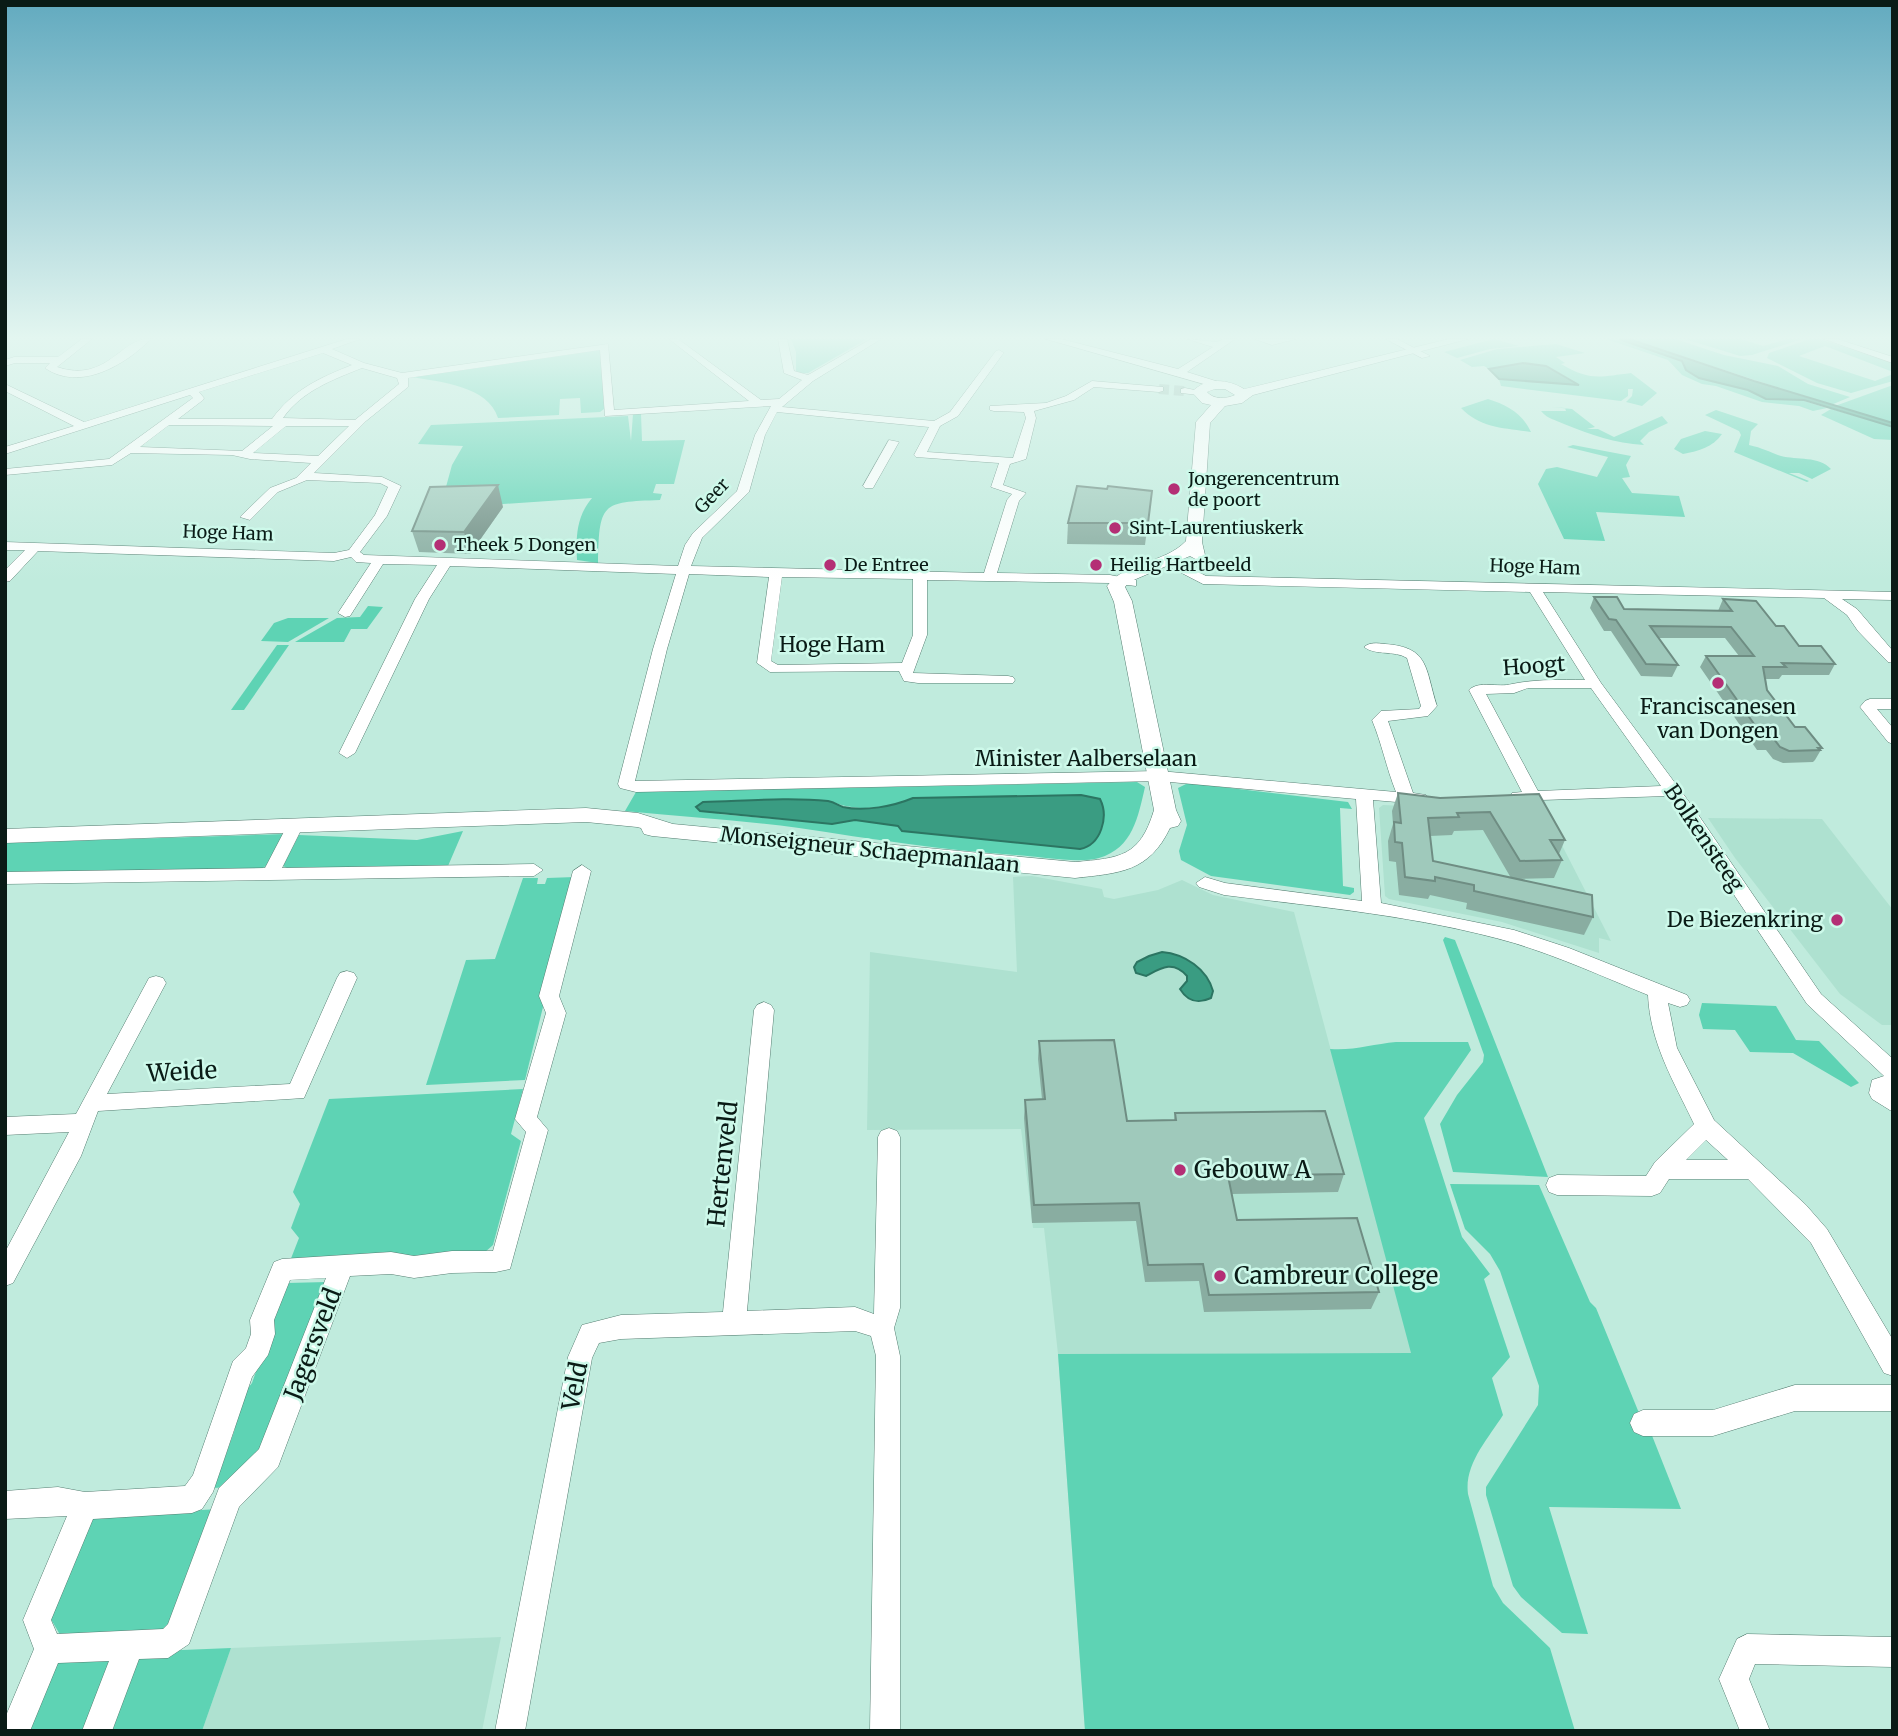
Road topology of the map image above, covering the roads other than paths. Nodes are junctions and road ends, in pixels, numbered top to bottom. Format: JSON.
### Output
{"nodes":[{"id":1,"x":71,"y":420,"type":"edge"},
{"id":2,"x":106,"y":420,"type":"edge"},
{"id":3,"x":361,"y":420,"type":"edge"},
{"id":4,"x":768,"y":420,"type":"edge"},
{"id":5,"x":902,"y":420,"type":"edge"},
{"id":6,"x":943,"y":420,"type":"edge"},
{"id":7,"x":1030,"y":420,"type":"edge"},
{"id":8,"x":1203,"y":420,"type":"edge"},
{"id":9,"x":281,"y":421,"type":"junction"},
{"id":10,"x":170,"y":422,"type":"joint"},
{"id":11,"x":357,"y":423,"type":"junction"},
{"id":12,"x":936,"y":424,"type":"junction"},
{"id":13,"x":85,"y":427,"type":"junction"},
{"id":14,"x":126,"y":450,"type":"junction"},
{"id":15,"x":5,"y":451,"type":"edge"},
{"id":16,"x":902,"y":451,"type":"junction"},
{"id":17,"x":245,"y":454,"type":"junction"},
{"id":18,"x":322,"y":460,"type":"junction"},
{"id":19,"x":1005,"y":463,"type":"junction"},
{"id":20,"x":5,"y":472,"type":"edge"},
{"id":21,"x":304,"y":476,"type":"junction"},
{"id":22,"x":869,"y":486,"type":"dead end"},
{"id":23,"x":246,"y":517,"type":"dead end"},
{"id":24,"x":5,"y":546,"type":"edge"},
{"id":25,"x":34,"y":548,"type":"junction"},
{"id":26,"x":353,"y":553,"type":"junction"},
{"id":27,"x":380,"y":559,"type":"junction"},
{"id":28,"x":446,"y":562,"type":"junction"},
{"id":29,"x":1175,"y":565,"type":"junction"},
{"id":30,"x":684,"y":570,"type":"junction"},
{"id":31,"x":776,"y":573,"type":"junction"},
{"id":32,"x":920,"y":576,"type":"junction"},
{"id":33,"x":5,"y":578,"type":"edge"},
{"id":34,"x":989,"y":578,"type":"junction"},
{"id":35,"x":1125,"y":582,"type":"junction"},
{"id":36,"x":1534,"y":588,"type":"junction"},
{"id":37,"x":1828,"y":595,"type":"junction"},
{"id":38,"x":1893,"y":596,"type":"edge"},
{"id":39,"x":345,"y":613,"type":"dead end"},
{"id":40,"x":1371,"y":647,"type":"dead end"},
{"id":41,"x":1893,"y":659,"type":"edge"},
{"id":42,"x":908,"y":667,"type":"junction"},
{"id":43,"x":1008,"y":680,"type":"dead end"},
{"id":44,"x":1595,"y":684,"type":"junction"},
{"id":45,"x":1893,"y":704,"type":"edge"},
{"id":46,"x":1893,"y":739,"type":"edge"},
{"id":47,"x":346,"y":753,"type":"dead end"},
{"id":48,"x":1159,"y":776,"type":"junction"},
{"id":49,"x":626,"y":784,"type":"joint"},
{"id":50,"x":1672,"y":791,"type":"junction"},
{"id":51,"x":1364,"y":794,"type":"junction"},
{"id":52,"x":1532,"y":796,"type":"junction"},
{"id":53,"x":1505,"y":797,"type":"edge"},
{"id":54,"x":1407,"y":799,"type":"junction"},
{"id":55,"x":1435,"y":800,"type":"edge"},
{"id":56,"x":295,"y":826,"type":"junction"},
{"id":57,"x":5,"y":836,"type":"edge"},
{"id":58,"x":534,"y":870,"type":"dead end"},
{"id":59,"x":582,"y":871,"type":"dead end"},
{"id":60,"x":271,"y":873,"type":"junction"},
{"id":61,"x":5,"y":878,"type":"edge"},
{"id":62,"x":1205,"y":883,"type":"dead end"},
{"id":63,"x":1372,"y":908,"type":"junction"},
{"id":64,"x":347,"y":978,"type":"dead end"},
{"id":65,"x":156,"y":983,"type":"dead end"},
{"id":66,"x":1658,"y":992,"type":"junction"},
{"id":67,"x":1680,"y":1000,"type":"dead end"},
{"id":68,"x":764,"y":1010,"type":"dead end"},
{"id":69,"x":1893,"y":1072,"type":"edge"},
{"id":70,"x":1893,"y":1081,"type":"edge"},
{"id":71,"x":1893,"y":1103,"type":"edge"},
{"id":72,"x":87,"y":1113,"type":"junction"},
{"id":73,"x":5,"y":1126,"type":"edge"},
{"id":74,"x":1706,"y":1126,"type":"junction"},
{"id":75,"x":889,"y":1137,"type":"dead end"},
{"id":76,"x":1663,"y":1169,"type":"junction"},
{"id":77,"x":1752,"y":1170,"type":"junction"},
{"id":78,"x":1557,"y":1185,"type":"dead end"},
{"id":79,"x":342,"y":1266,"type":"junction"},
{"id":80,"x":5,"y":1275,"type":"edge"},
{"id":81,"x":734,"y":1324,"type":"junction"},
{"id":82,"x":883,"y":1328,"type":"junction"},
{"id":83,"x":1893,"y":1364,"type":"edge"},
{"id":84,"x":1893,"y":1398,"type":"edge"},
{"id":85,"x":1643,"y":1423,"type":"dead end"},
{"id":86,"x":5,"y":1505,"type":"edge"},
{"id":87,"x":85,"y":1506,"type":"junction"},
{"id":88,"x":130,"y":1643,"type":"junction"},
{"id":89,"x":49,"y":1649,"type":"junction"},
{"id":90,"x":1893,"y":1652,"type":"edge"},
{"id":91,"x":15,"y":1731,"type":"edge"},
{"id":92,"x":97,"y":1731,"type":"edge"},
{"id":93,"x":510,"y":1731,"type":"edge"},
{"id":94,"x":885,"y":1731,"type":"edge"},
{"id":95,"x":1755,"y":1731,"type":"edge"}],
"edges":[{"from":1,"to":13,"type":"street"},
{"from":2,"to":13,"type":"street"},
{"from":3,"to":11,"type":"street"},
{"from":4,"to":30,"type":"street","name":"Geer"},
{"from":5,"to":12,"type":"street"},
{"from":6,"to":12,"type":"street"},
{"from":7,"to":19,"type":"street"},
{"from":8,"to":29,"type":"main road"},
{"from":9,"to":10,"type":"street"},
{"from":9,"to":11,"type":"street"},
{"from":9,"to":17,"type":"street"},
{"from":10,"to":14,"type":"street"},
{"from":11,"to":18,"type":"street"},
{"from":12,"to":16,"type":"street"},
{"from":13,"to":15,"type":"street"},
{"from":14,"to":17,"type":"street"},
{"from":14,"to":20,"type":"street"},
{"from":16,"to":19,"type":"street"},
{"from":16,"to":22,"type":"street"},
{"from":17,"to":18,"type":"street"},
{"from":18,"to":21,"type":"street"},
{"from":19,"to":34,"type":"street"},
{"from":21,"to":23,"type":"street"},
{"from":21,"to":26,"type":"street"},
{"from":24,"to":25,"type":"street","name":"Hoge Ham"},
{"from":25,"to":26,"type":"street","name":"Hoge Ham"},
{"from":25,"to":33,"type":"street"},
{"from":26,"to":27,"type":"street","name":"Hoge Ham"},
{"from":27,"to":28,"type":"street","name":"Hoge Ham"},
{"from":27,"to":39,"type":"street"},
{"from":28,"to":30,"type":"street","name":"Hoge Ham"},
{"from":28,"to":47,"type":"street"},
{"from":29,"to":35,"type":"main road","name":"Hoge Ham"},
{"from":29,"to":36,"type":"street","name":"Hoge Ham"},
{"from":30,"to":31,"type":"street","name":"Hoge Ham"},
{"from":30,"to":49,"type":"street","name":"Geer"},
{"from":31,"to":32,"type":"street","name":"Hoge Ham"},
{"from":31,"to":42,"type":"street","name":"Hoge Ham"},
{"from":32,"to":34,"type":"street","name":"Hoge Ham"},
{"from":32,"to":42,"type":"street","name":"Hoge Ham"},
{"from":34,"to":35,"type":"street","name":"Hoge Ham"},
{"from":35,"to":48,"type":"main road"},
{"from":36,"to":37,"type":"street","name":"Hoge Ham"},
{"from":36,"to":44,"type":"street","name":"Bolkensteeg"},
{"from":37,"to":38,"type":"street","name":"Hoge Ham"},
{"from":37,"to":41,"type":"street"},
{"from":40,"to":54,"type":"street"},
{"from":42,"to":43,"type":"street","name":"Hoge Ham"},
{"from":44,"to":50,"type":"street","name":"Bolkensteeg"},
{"from":44,"to":52,"type":"street","name":"Hoogt"},
{"from":45,"to":46,"type":"street"},
{"from":48,"to":49,"type":"street","name":"Minister Aalberselaan"},
{"from":48,"to":51,"type":"street","name":"Minister Aalberselaan"},
{"from":48,"to":56,"type":"main road","name":"Monseigneur Schaepmanlaan"},
{"from":50,"to":52,"type":"street"},
{"from":50,"to":69,"type":"street","name":"Bolkensteeg"},
{"from":51,"to":54,"type":"street","name":"Minister Aalberselaan"},
{"from":51,"to":63,"type":"street"},
{"from":52,"to":53,"type":"street"},
{"from":54,"to":55,"type":"street","name":"Minister Aalberselaan"},
{"from":56,"to":57,"type":"main road","name":"Monseigneur Schaepmanlaan"},
{"from":56,"to":60,"type":"street"},
{"from":58,"to":60,"type":"street"},
{"from":59,"to":79,"type":"street"},
{"from":60,"to":61,"type":"street"},
{"from":62,"to":63,"type":"street"},
{"from":63,"to":66,"type":"street"},
{"from":64,"to":72,"type":"street","name":"Weide"},
{"from":65,"to":72,"type":"street"},
{"from":66,"to":67,"type":"street"},
{"from":66,"to":74,"type":"street"},
{"from":68,"to":81,"type":"street","name":"Hertenveld"},
{"from":70,"to":71,"type":"street"},
{"from":72,"to":73,"type":"street","name":"Weide"},
{"from":72,"to":80,"type":"street"},
{"from":74,"to":76,"type":"street"},
{"from":74,"to":77,"type":"street"},
{"from":75,"to":82,"type":"street"},
{"from":76,"to":77,"type":"street"},
{"from":76,"to":78,"type":"street"},
{"from":77,"to":83,"type":"street"},
{"from":79,"to":87,"type":"street","name":"Jagersveld"},
{"from":79,"to":88,"type":"street","name":"Jagersveld"},
{"from":81,"to":82,"type":"street","name":"Veld"},
{"from":81,"to":93,"type":"street","name":"Veld"},
{"from":82,"to":94,"type":"street"},
{"from":84,"to":85,"type":"street"},
{"from":86,"to":87,"type":"street","name":"Jagersveld"},
{"from":87,"to":89,"type":"street"},
{"from":88,"to":89,"type":"street","name":"Jagersveld"},
{"from":88,"to":92,"type":"street"},
{"from":89,"to":91,"type":"street"},
{"from":90,"to":95,"type":"street"}]}
